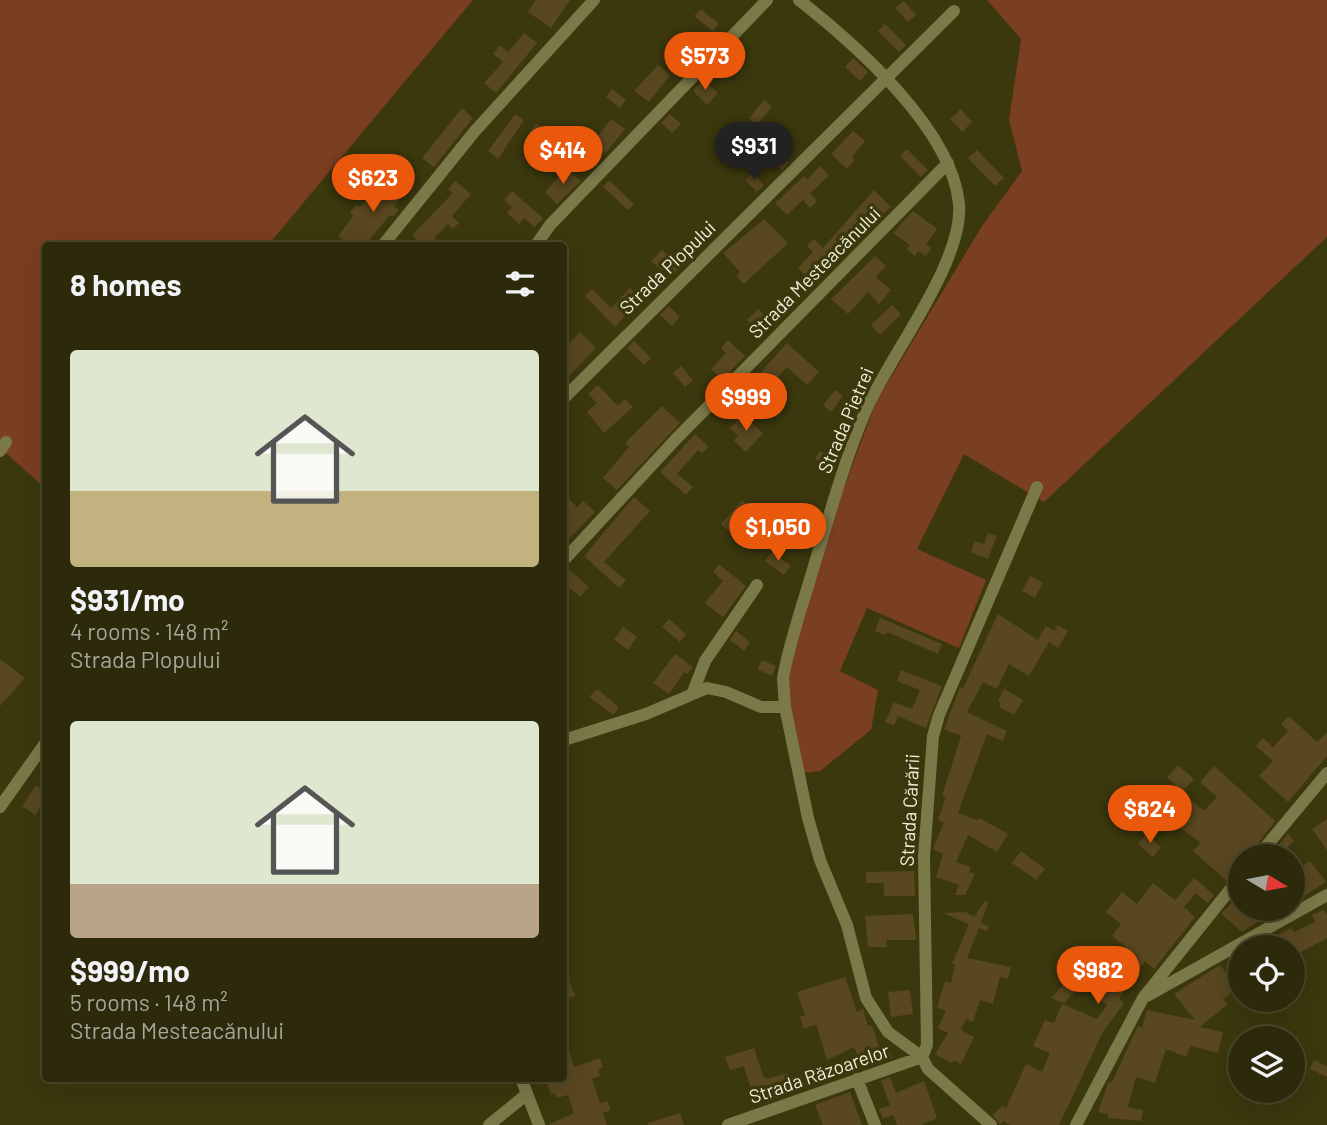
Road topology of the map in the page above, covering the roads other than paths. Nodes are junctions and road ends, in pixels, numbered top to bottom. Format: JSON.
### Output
{"nodes":[{"id":1,"x":594,"y":0,"type":"edge"},
{"id":2,"x":767,"y":0,"type":"edge"},
{"id":3,"x":799,"y":0,"type":"edge"},
{"id":4,"x":954,"y":11,"type":"dead end"},
{"id":5,"x":890,"y":78,"type":"junction"},
{"id":6,"x":948,"y":163,"type":"junction"},
{"id":7,"x":385,"y":242,"type":"edge"},
{"id":8,"x":538,"y":242,"type":"edge"},
{"id":9,"x":567,"y":395,"type":"edge"},
{"id":10,"x":1037,"y":487,"type":"dead end"},
{"id":11,"x":567,"y":556,"type":"edge"},
{"id":12,"x":757,"y":585,"type":"dead end"},
{"id":13,"x":693,"y":692,"type":"junction"},
{"id":14,"x":785,"y":707,"type":"junction"},
{"id":15,"x":567,"y":739,"type":"edge"},
{"id":16,"x":42,"y":748,"type":"edge"},
{"id":17,"x":1327,"y":774,"type":"edge"},
{"id":18,"x":0,"y":807,"type":"edge"},
{"id":19,"x":1268,"y":844,"type":"edge"},
{"id":20,"x":1228,"y":892,"type":"edge"},
{"id":21,"x":1327,"y":895,"type":"edge"},
{"id":22,"x":1143,"y":998,"type":"junction"},
{"id":23,"x":922,"y":1057,"type":"junction"},
{"id":24,"x":857,"y":1079,"type":"junction"},
{"id":25,"x":522,"y":1082,"type":"edge"},
{"id":26,"x":527,"y":1094,"type":"junction"},
{"id":27,"x":1081,"y":1122,"type":"edge"},
{"id":28,"x":489,"y":1125,"type":"edge"},
{"id":29,"x":539,"y":1125,"type":"edge"},
{"id":30,"x":728,"y":1125,"type":"edge"},
{"id":31,"x":875,"y":1125,"type":"edge"},
{"id":32,"x":991,"y":1125,"type":"edge"}],
"edges":[{"from":1,"to":7,"type":"street"},
{"from":2,"to":8,"type":"street"},
{"from":3,"to":5,"type":"street","name":"Strada Pietrei"},
{"from":4,"to":5,"type":"street","name":"Strada Plopului"},
{"from":5,"to":6,"type":"street","name":"Strada Pietrei"},
{"from":5,"to":9,"type":"street","name":"Strada Plopului"},
{"from":6,"to":11,"type":"street","name":"Strada Mesteacănului"},
{"from":6,"to":14,"type":"street","name":"Strada Pietrei"},
{"from":10,"to":23,"type":"street","name":"Strada Cărării"},
{"from":12,"to":13,"type":"street"},
{"from":13,"to":14,"type":"street"},
{"from":13,"to":15,"type":"street"},
{"from":14,"to":23,"type":"street","name":"Strada Pietrei"},
{"from":16,"to":18,"type":"street"},
{"from":17,"to":19,"type":"street"},
{"from":20,"to":22,"type":"street"},
{"from":21,"to":22,"type":"street"},
{"from":22,"to":27,"type":"street"},
{"from":23,"to":24,"type":"street","name":"Strada Răzoarelor"},
{"from":23,"to":32,"type":"street"},
{"from":24,"to":30,"type":"street","name":"Strada Răzoarelor"},
{"from":24,"to":31,"type":"street"},
{"from":25,"to":26,"type":"street"},
{"from":26,"to":28,"type":"street"},
{"from":26,"to":29,"type":"street"}]}
